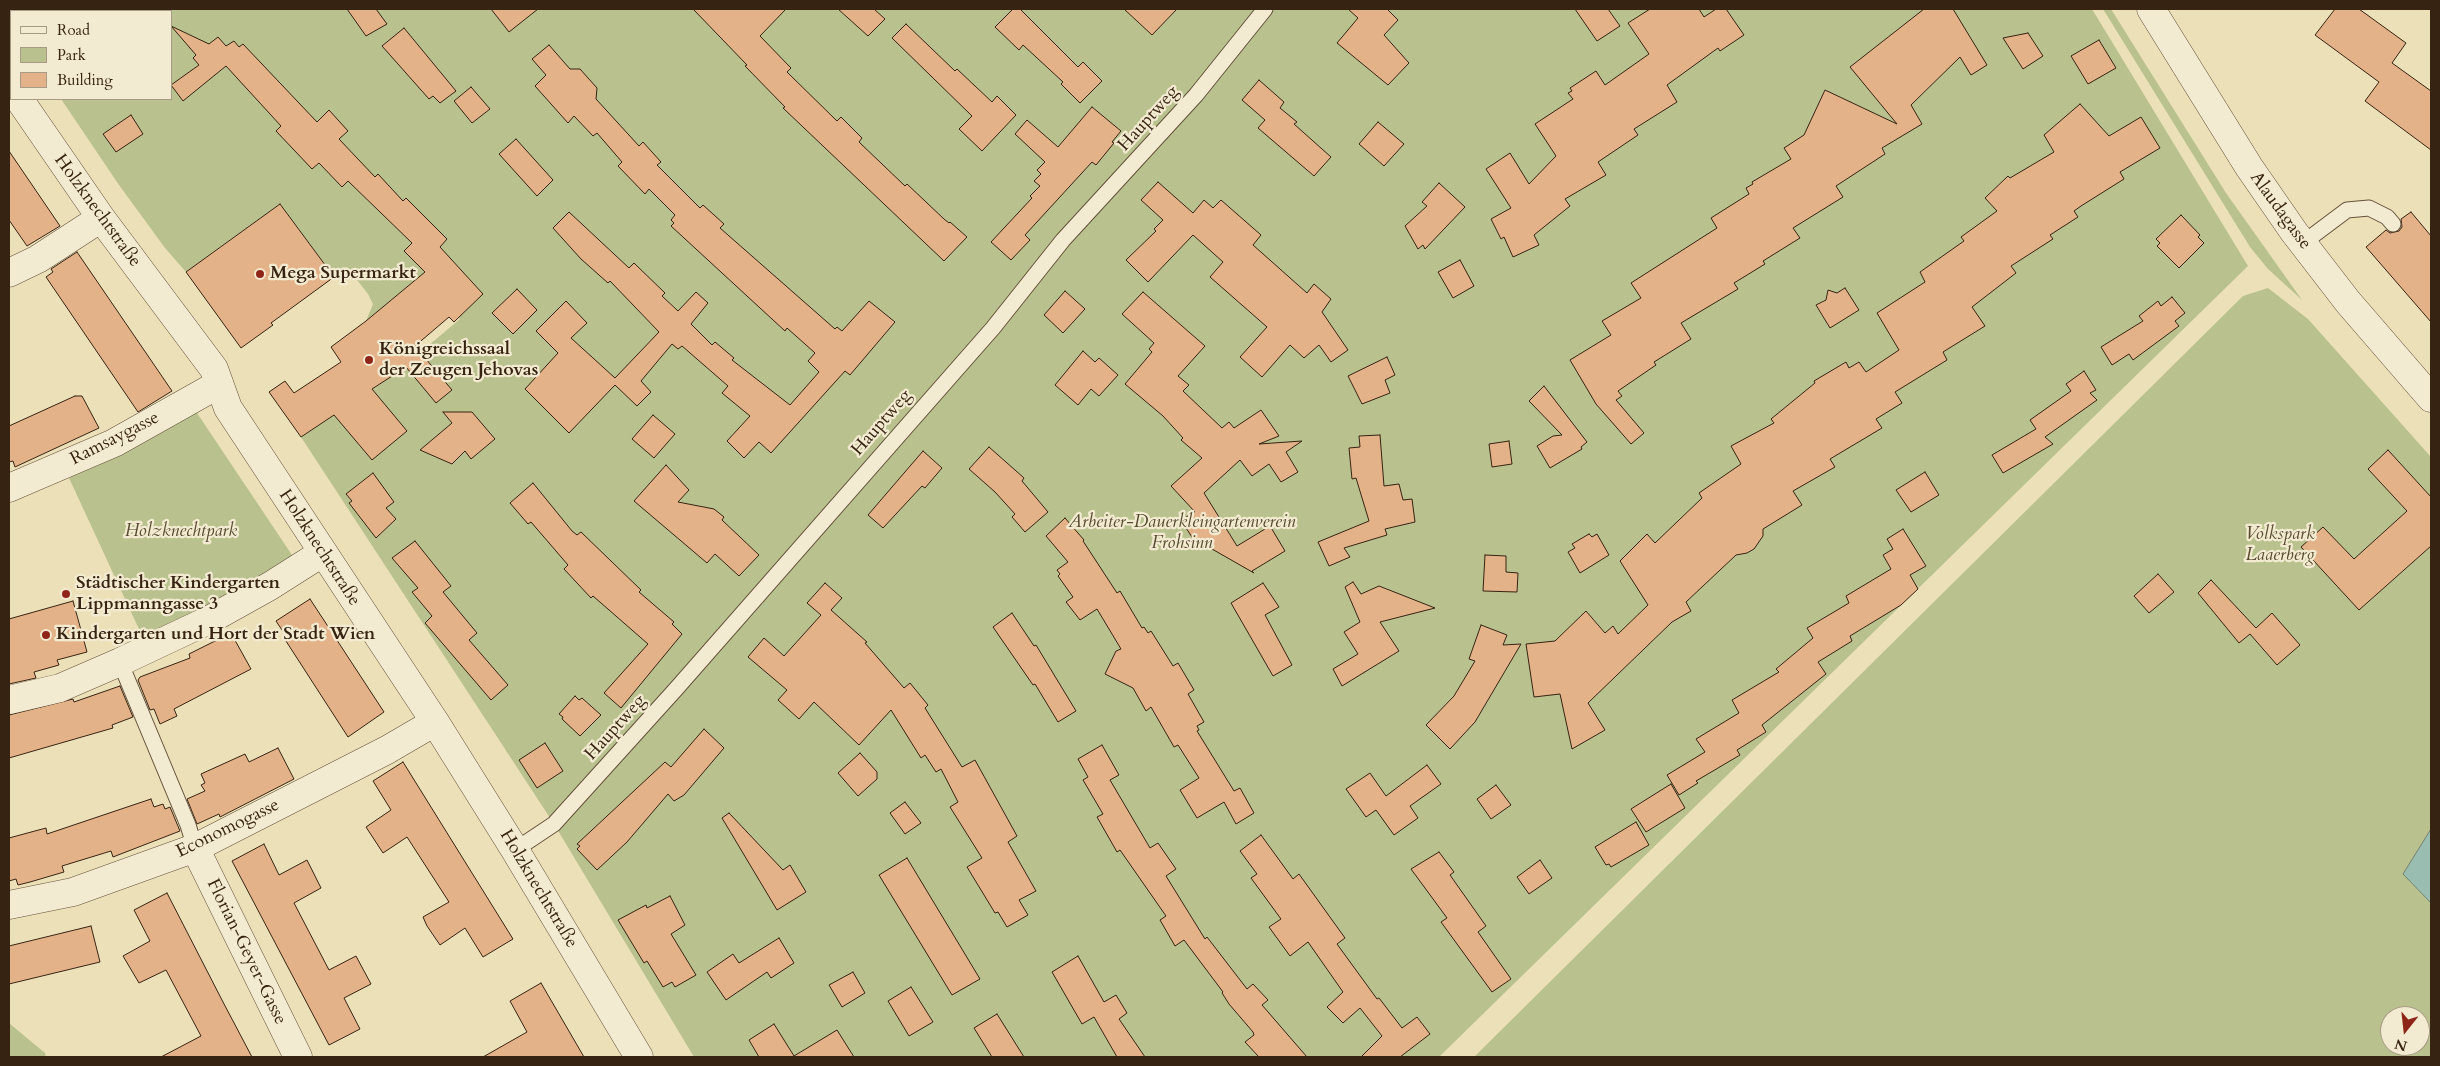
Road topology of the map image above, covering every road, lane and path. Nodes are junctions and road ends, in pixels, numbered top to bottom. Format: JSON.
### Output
{"nodes":[{"id":1,"x":1265,"y":9,"type":"edge"},
{"id":2,"x":2151,"y":9,"type":"edge"},
{"id":3,"x":20,"y":100,"type":"edge"},
{"id":4,"x":101,"y":218,"type":"junction"},
{"id":5,"x":2394,"y":224,"type":"dead end"},
{"id":6,"x":2302,"y":243,"type":"junction"},
{"id":7,"x":9,"y":272,"type":"edge"},
{"id":8,"x":219,"y":384,"type":"junction"},
{"id":9,"x":2431,"y":398,"type":"edge"},
{"id":10,"x":9,"y":488,"type":"edge"},
{"id":11,"x":322,"y":553,"type":"junction"},
{"id":12,"x":120,"y":662,"type":"junction"},
{"id":13,"x":9,"y":700,"type":"edge"},
{"id":14,"x":435,"y":722,"type":"junction"},
{"id":15,"x":194,"y":848,"type":"junction"},
{"id":16,"x":515,"y":850,"type":"junction"},
{"id":17,"x":9,"y":905,"type":"edge"},
{"id":18,"x":298,"y":1057,"type":"edge"},
{"id":19,"x":639,"y":1057,"type":"edge"}],
"edges":[{"from":1,"to":16,"type":"lane","name":"Hauptweg"},
{"from":2,"to":6,"type":"street","name":"Alaudagasse"},
{"from":3,"to":4,"type":"street","name":"Holzknechtstraße"},
{"from":4,"to":7,"type":"street"},
{"from":4,"to":8,"type":"street","name":"Holzknechtstraße"},
{"from":5,"to":6,"type":"lane"},
{"from":6,"to":9,"type":"street","name":"Alaudagasse"},
{"from":8,"to":10,"type":"street","name":"Ramsaygasse"},
{"from":8,"to":11,"type":"street","name":"Holzknechtstraße"},
{"from":11,"to":12,"type":"street"},
{"from":11,"to":14,"type":"street","name":"Holzknechtstraße"},
{"from":12,"to":13,"type":"street"},
{"from":12,"to":15,"type":"lane"},
{"from":14,"to":15,"type":"street","name":"Economogasse"},
{"from":14,"to":16,"type":"street","name":"Holzknechtstraße"},
{"from":15,"to":17,"type":"street","name":"Economogasse"},
{"from":15,"to":18,"type":"street","name":"Florian-Geyer-Gasse"},
{"from":16,"to":19,"type":"street","name":"Holzknechtstraße"}]}
